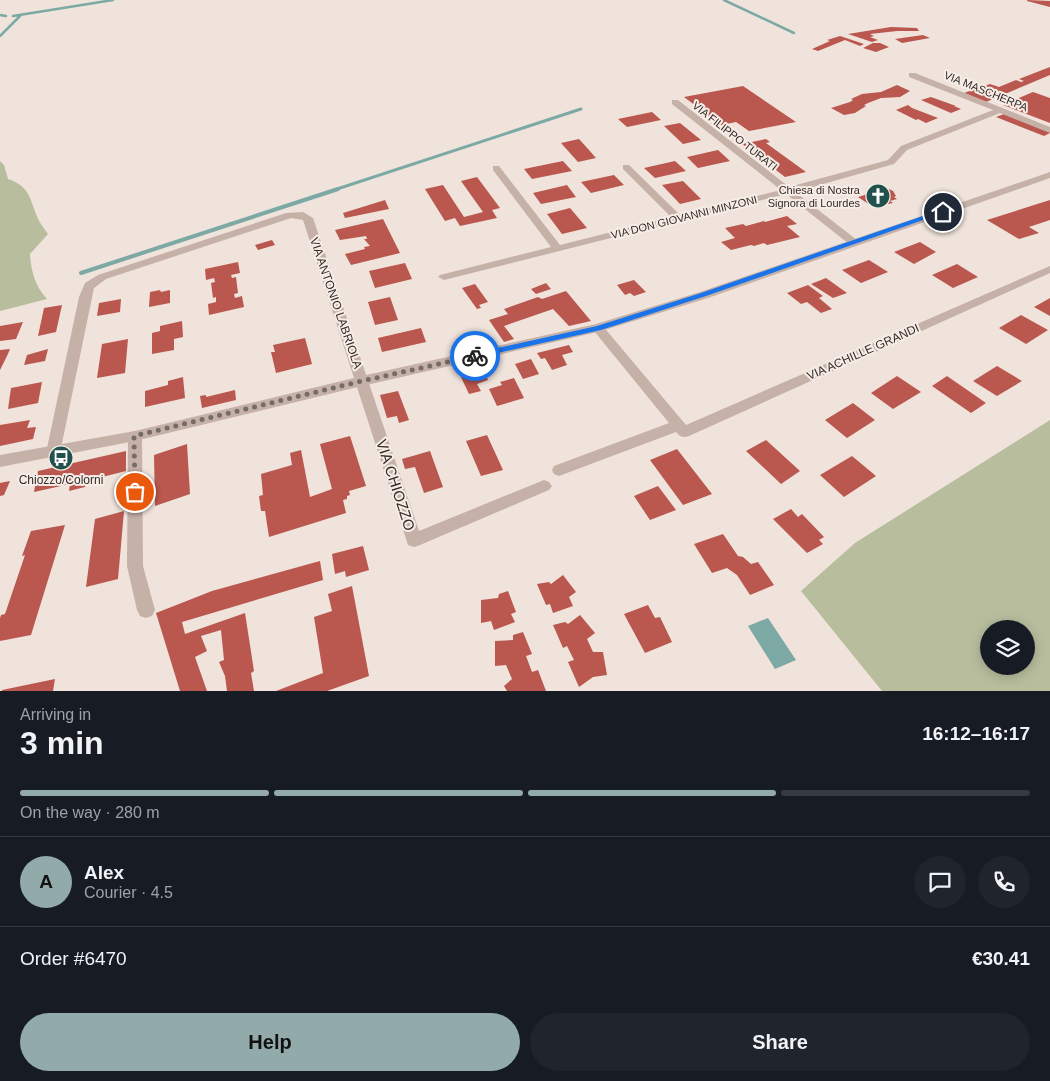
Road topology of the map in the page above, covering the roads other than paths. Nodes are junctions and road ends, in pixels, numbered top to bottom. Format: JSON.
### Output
{"nodes":[{"id":1,"x":912,"y":75,"type":"dead end"},
{"id":2,"x":675,"y":102,"type":"dead end"},
{"id":3,"x":1001,"y":110,"type":"junction"},
{"id":4,"x":1050,"y":130,"type":"edge"},
{"id":5,"x":626,"y":167,"type":"dead end"},
{"id":6,"x":496,"y":168,"type":"dead end"},
{"id":7,"x":1050,"y":175,"type":"edge"},
{"id":8,"x":787,"y":191,"type":"junction"},
{"id":9,"x":678,"y":218,"type":"junction"},
{"id":10,"x":853,"y":242,"type":"junction"},
{"id":11,"x":557,"y":248,"type":"junction"},
{"id":12,"x":1050,"y":269,"type":"edge"},
{"id":13,"x":444,"y":277,"type":"dead end"},
{"id":14,"x":598,"y":328,"type":"junction"},
{"id":15,"x":362,"y":381,"type":"junction"},
{"id":16,"x":678,"y":425,"type":"junction"},
{"id":17,"x":134,"y":436,"type":"junction"},
{"id":18,"x":52,"y":452,"type":"junction"},
{"id":19,"x":0,"y":461,"type":"edge"},
{"id":20,"x":559,"y":470,"type":"dead end"},
{"id":21,"x":544,"y":486,"type":"dead end"},
{"id":22,"x":146,"y":610,"type":"dead end"}],
"edges":[{"from":1,"to":3,"type":"street","name":"VIA MASCHERPA"},
{"from":2,"to":8,"type":"street","name":"VIA FILIPPO TURATI"},
{"from":3,"to":4,"type":"street","name":"VIA MASCHERPA"},
{"from":3,"to":8,"type":"street","name":"VIA DON GIOVANNI MINZONI"},
{"from":5,"to":9,"type":"street"},
{"from":6,"to":11,"type":"street"},
{"from":7,"to":10,"type":"street"},
{"from":8,"to":9,"type":"street","name":"VIA DON GIOVANNI MINZONI"},
{"from":8,"to":10,"type":"street","name":"VIA FILIPPO TURATI"},
{"from":9,"to":11,"type":"street","name":"VIA DON GIOVANNI MINZONI"},
{"from":10,"to":14,"type":"street"},
{"from":11,"to":13,"type":"street","name":"VIA DON GIOVANNI MINZONI"},
{"from":12,"to":16,"type":"street","name":"VIA ACHILLE GRANDI"},
{"from":14,"to":15,"type":"street"},
{"from":14,"to":16,"type":"street"},
{"from":15,"to":17,"type":"street"},
{"from":15,"to":18,"type":"street","name":"VIA ANTONIO LABRIOLA"},
{"from":15,"to":21,"type":"street","name":"VIA CHIOZZO"},
{"from":16,"to":20,"type":"street","name":"VIA ACHILLE GRANDI"},
{"from":17,"to":18,"type":"street"},
{"from":17,"to":22,"type":"street"},
{"from":18,"to":19,"type":"street"}]}
